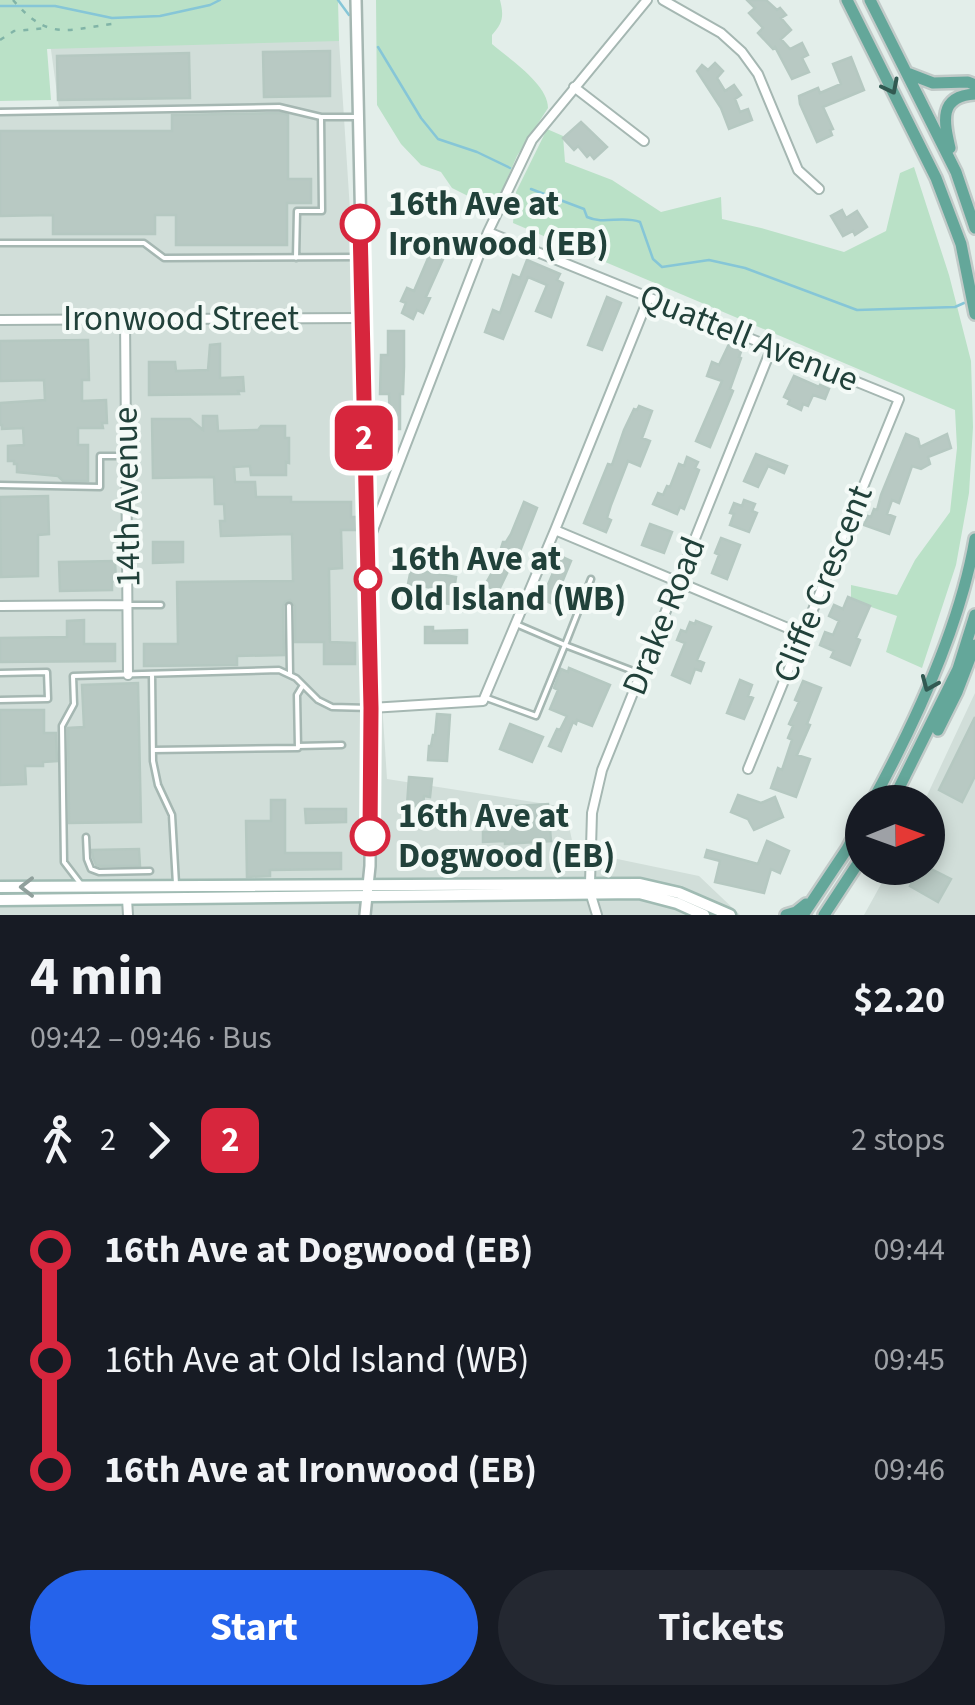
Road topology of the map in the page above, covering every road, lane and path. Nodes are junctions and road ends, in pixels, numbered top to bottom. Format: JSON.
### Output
{"nodes":[{"id":1,"x":13,"y":0,"type":"edge"},
{"id":2,"x":356,"y":0,"type":"edge"},
{"id":3,"x":647,"y":0,"type":"edge"},
{"id":4,"x":663,"y":0,"type":"edge"},
{"id":5,"x":848,"y":0,"type":"edge"},
{"id":6,"x":870,"y":0,"type":"edge"},
{"id":7,"x":112,"y":24,"type":"dead end"},
{"id":8,"x":48,"y":28,"type":"junction"},
{"id":9,"x":0,"y":40,"type":"edge"},
{"id":10,"x":907,"y":73,"type":"junction"},
{"id":11,"x":975,"y":85,"type":"edge"},
{"id":12,"x":574,"y":87,"type":"junction"},
{"id":13,"x":975,"y":94,"type":"edge"},
{"id":14,"x":0,"y":112,"type":"edge"},
{"id":15,"x":358,"y":116,"type":"junction"},
{"id":16,"x":321,"y":117,"type":"junction"},
{"id":17,"x":644,"y":141,"type":"dead end"},
{"id":18,"x":956,"y":172,"type":"junction"},
{"id":19,"x":819,"y":189,"type":"dead end"},
{"id":20,"x":975,"y":228,"type":"edge"},
{"id":21,"x":488,"y":232,"type":"junction"},
{"id":22,"x":0,"y":243,"type":"edge"},
{"id":23,"x":296,"y":258,"type":"junction"},
{"id":24,"x":361,"y":258,"type":"junction"},
{"id":25,"x":649,"y":298,"type":"junction"},
{"id":26,"x":975,"y":314,"type":"edge"},
{"id":27,"x":362,"y":318,"type":"junction"},
{"id":28,"x":125,"y":319,"type":"junction"},
{"id":29,"x":0,"y":320,"type":"edge"},
{"id":30,"x":772,"y":347,"type":"junction"},
{"id":31,"x":899,"y":399,"type":"joint"},
{"id":32,"x":126,"y":456,"type":"junction"},
{"id":33,"x":0,"y":485,"type":"edge"},
{"id":34,"x":556,"y":530,"type":"junction"},
{"id":35,"x":975,"y":540,"type":"edge"},
{"id":36,"x":367,"y":547,"type":"junction"},
{"id":37,"x":592,"y":580,"type":"dead end"},
{"id":38,"x":678,"y":582,"type":"junction"},
{"id":39,"x":961,"y":593,"type":"junction"},
{"id":40,"x":975,"y":598,"type":"edge"},
{"id":41,"x":128,"y":605,"type":"junction"},
{"id":42,"x":161,"y":605,"type":"dead end"},
{"id":43,"x":0,"y":606,"type":"edge"},
{"id":44,"x":290,"y":606,"type":"dead end"},
{"id":45,"x":975,"y":615,"type":"edge"},
{"id":46,"x":515,"y":624,"type":"junction"},
{"id":47,"x":802,"y":634,"type":"junction"},
{"id":48,"x":565,"y":645,"type":"junction"},
{"id":49,"x":975,"y":645,"type":"edge"},
{"id":50,"x":0,"y":673,"type":"edge"},
{"id":51,"x":152,"y":674,"type":"junction"},
{"id":52,"x":640,"y":674,"type":"junction"},
{"id":53,"x":128,"y":675,"type":"junction"},
{"id":54,"x":290,"y":676,"type":"junction"},
{"id":55,"x":303,"y":685,"type":"junction"},
{"id":56,"x":484,"y":697,"type":"junction"},
{"id":57,"x":0,"y":700,"type":"edge"},
{"id":58,"x":371,"y":708,"type":"junction"},
{"id":59,"x":342,"y":745,"type":"dead end"},
{"id":60,"x":298,"y":746,"type":"junction"},
{"id":61,"x":153,"y":750,"type":"junction"},
{"id":62,"x":748,"y":768,"type":"dead end"},
{"id":63,"x":881,"y":785,"type":"edge"},
{"id":64,"x":901,"y":785,"type":"edge"},
{"id":65,"x":902,"y":785,"type":"edge"},
{"id":66,"x":86,"y":837,"type":"dead end"},
{"id":67,"x":845,"y":852,"type":"edge"},
{"id":68,"x":150,"y":870,"type":"dead end"},
{"id":69,"x":845,"y":883,"type":"edge"},
{"id":70,"x":0,"y":887,"type":"edge"},
{"id":71,"x":84,"y":887,"type":"junction"},
{"id":72,"x":590,"y":888,"type":"junction"},
{"id":73,"x":369,"y":891,"type":"junction"},
{"id":74,"x":176,"y":892,"type":"junction"},
{"id":75,"x":817,"y":895,"type":"junction"},
{"id":76,"x":127,"y":899,"type":"junction"},
{"id":77,"x":0,"y":900,"type":"edge"},
{"id":78,"x":827,"y":912,"type":"edge"},
{"id":79,"x":128,"y":915,"type":"edge"},
{"id":80,"x":364,"y":915,"type":"edge"},
{"id":81,"x":597,"y":915,"type":"edge"},
{"id":82,"x":704,"y":915,"type":"edge"},
{"id":83,"x":730,"y":915,"type":"edge"},
{"id":84,"x":786,"y":915,"type":"edge"},
{"id":85,"x":804,"y":915,"type":"edge"}],
"edges":[{"from":1,"to":8,"type":"path"},
{"from":2,"to":15,"type":"street"},
{"from":3,"to":12,"type":"street"},
{"from":4,"to":19,"type":"street"},
{"from":5,"to":26,"type":"main road","one_way":true},
{"from":6,"to":10,"type":"main road"},
{"from":7,"to":8,"type":"path"},
{"from":8,"to":9,"type":"path"},
{"from":10,"to":11,"type":"main road"},
{"from":10,"to":18,"type":"main road"},
{"from":12,"to":17,"type":"street"},
{"from":12,"to":21,"type":"street"},
{"from":13,"to":18,"type":"main road"},
{"from":14,"to":16,"type":"lane"},
{"from":15,"to":16,"type":"lane"},
{"from":15,"to":24,"type":"street"},
{"from":16,"to":23,"type":"lane"},
{"from":18,"to":20,"type":"main road"},
{"from":21,"to":25,"type":"street","name":"Quattell Avenue"},
{"from":21,"to":36,"type":"street"},
{"from":22,"to":23,"type":"lane"},
{"from":23,"to":24,"type":"lane"},
{"from":24,"to":27,"type":"street"},
{"from":25,"to":30,"type":"street","name":"Quattell Avenue"},
{"from":25,"to":34,"type":"street"},
{"from":27,"to":28,"type":"street","name":"Ironwood Street"},
{"from":27,"to":36,"type":"street"},
{"from":28,"to":29,"type":"street","name":"Ironwood Street"},
{"from":28,"to":32,"type":"street","name":"14th Avenue"},
{"from":30,"to":31,"type":"street","name":"Quattell Avenue"},
{"from":30,"to":38,"type":"street","name":"Drake Road"},
{"from":31,"to":47,"type":"street","name":"Cliffe Crescent"},
{"from":32,"to":33,"type":"lane"},
{"from":32,"to":41,"type":"street","name":"14th Avenue"},
{"from":34,"to":38,"type":"street"},
{"from":34,"to":46,"type":"street"},
{"from":35,"to":39,"type":"main road"},
{"from":36,"to":58,"type":"street"},
{"from":37,"to":48,"type":"lane"},
{"from":38,"to":47,"type":"street"},
{"from":38,"to":52,"type":"street","name":"Drake Road"},
{"from":39,"to":40,"type":"street"},
{"from":39,"to":63,"type":"main road","one_way":true},
{"from":41,"to":42,"type":"lane"},
{"from":41,"to":43,"type":"street"},
{"from":41,"to":53,"type":"street","name":"14th Avenue"},
{"from":44,"to":54,"type":"lane"},
{"from":45,"to":64,"type":"main road"},
{"from":46,"to":48,"type":"lane"},
{"from":46,"to":56,"type":"street"},
{"from":47,"to":62,"type":"street","name":"Cliffe Crescent"},
{"from":48,"to":52,"type":"lane"},
{"from":48,"to":56,"type":"lane"},
{"from":49,"to":65,"type":"main road"},
{"from":50,"to":57,"type":"lane"},
{"from":51,"to":53,"type":"lane"},
{"from":51,"to":54,"type":"lane"},
{"from":51,"to":61,"type":"lane"},
{"from":52,"to":72,"type":"street","name":"Drake Road"},
{"from":53,"to":71,"type":"lane"},
{"from":54,"to":55,"type":"lane"},
{"from":55,"to":58,"type":"lane"},
{"from":55,"to":60,"type":"lane"},
{"from":56,"to":58,"type":"street"},
{"from":58,"to":73,"type":"street"},
{"from":59,"to":60,"type":"lane"},
{"from":60,"to":61,"type":"lane"},
{"from":61,"to":74,"type":"lane"},
{"from":66,"to":68,"type":"lane"},
{"from":67,"to":75,"type":"main road"},
{"from":69,"to":78,"type":"main road"},
{"from":71,"to":70,"type":"main road","one_way":true},
{"from":71,"to":74,"type":"main road"},
{"from":72,"to":73,"type":"main road"},
{"from":72,"to":81,"type":"street","name":"Drake Road"},
{"from":72,"to":82,"type":"main road"},
{"from":72,"to":83,"type":"main road"},
{"from":73,"to":74,"type":"main road"},
{"from":73,"to":80,"type":"street"},
{"from":74,"to":76,"type":"main road"},
{"from":75,"to":84,"type":"main road"},
{"from":75,"to":85,"type":"main road"},
{"from":76,"to":77,"type":"main road"},
{"from":76,"to":79,"type":"street"}]}
